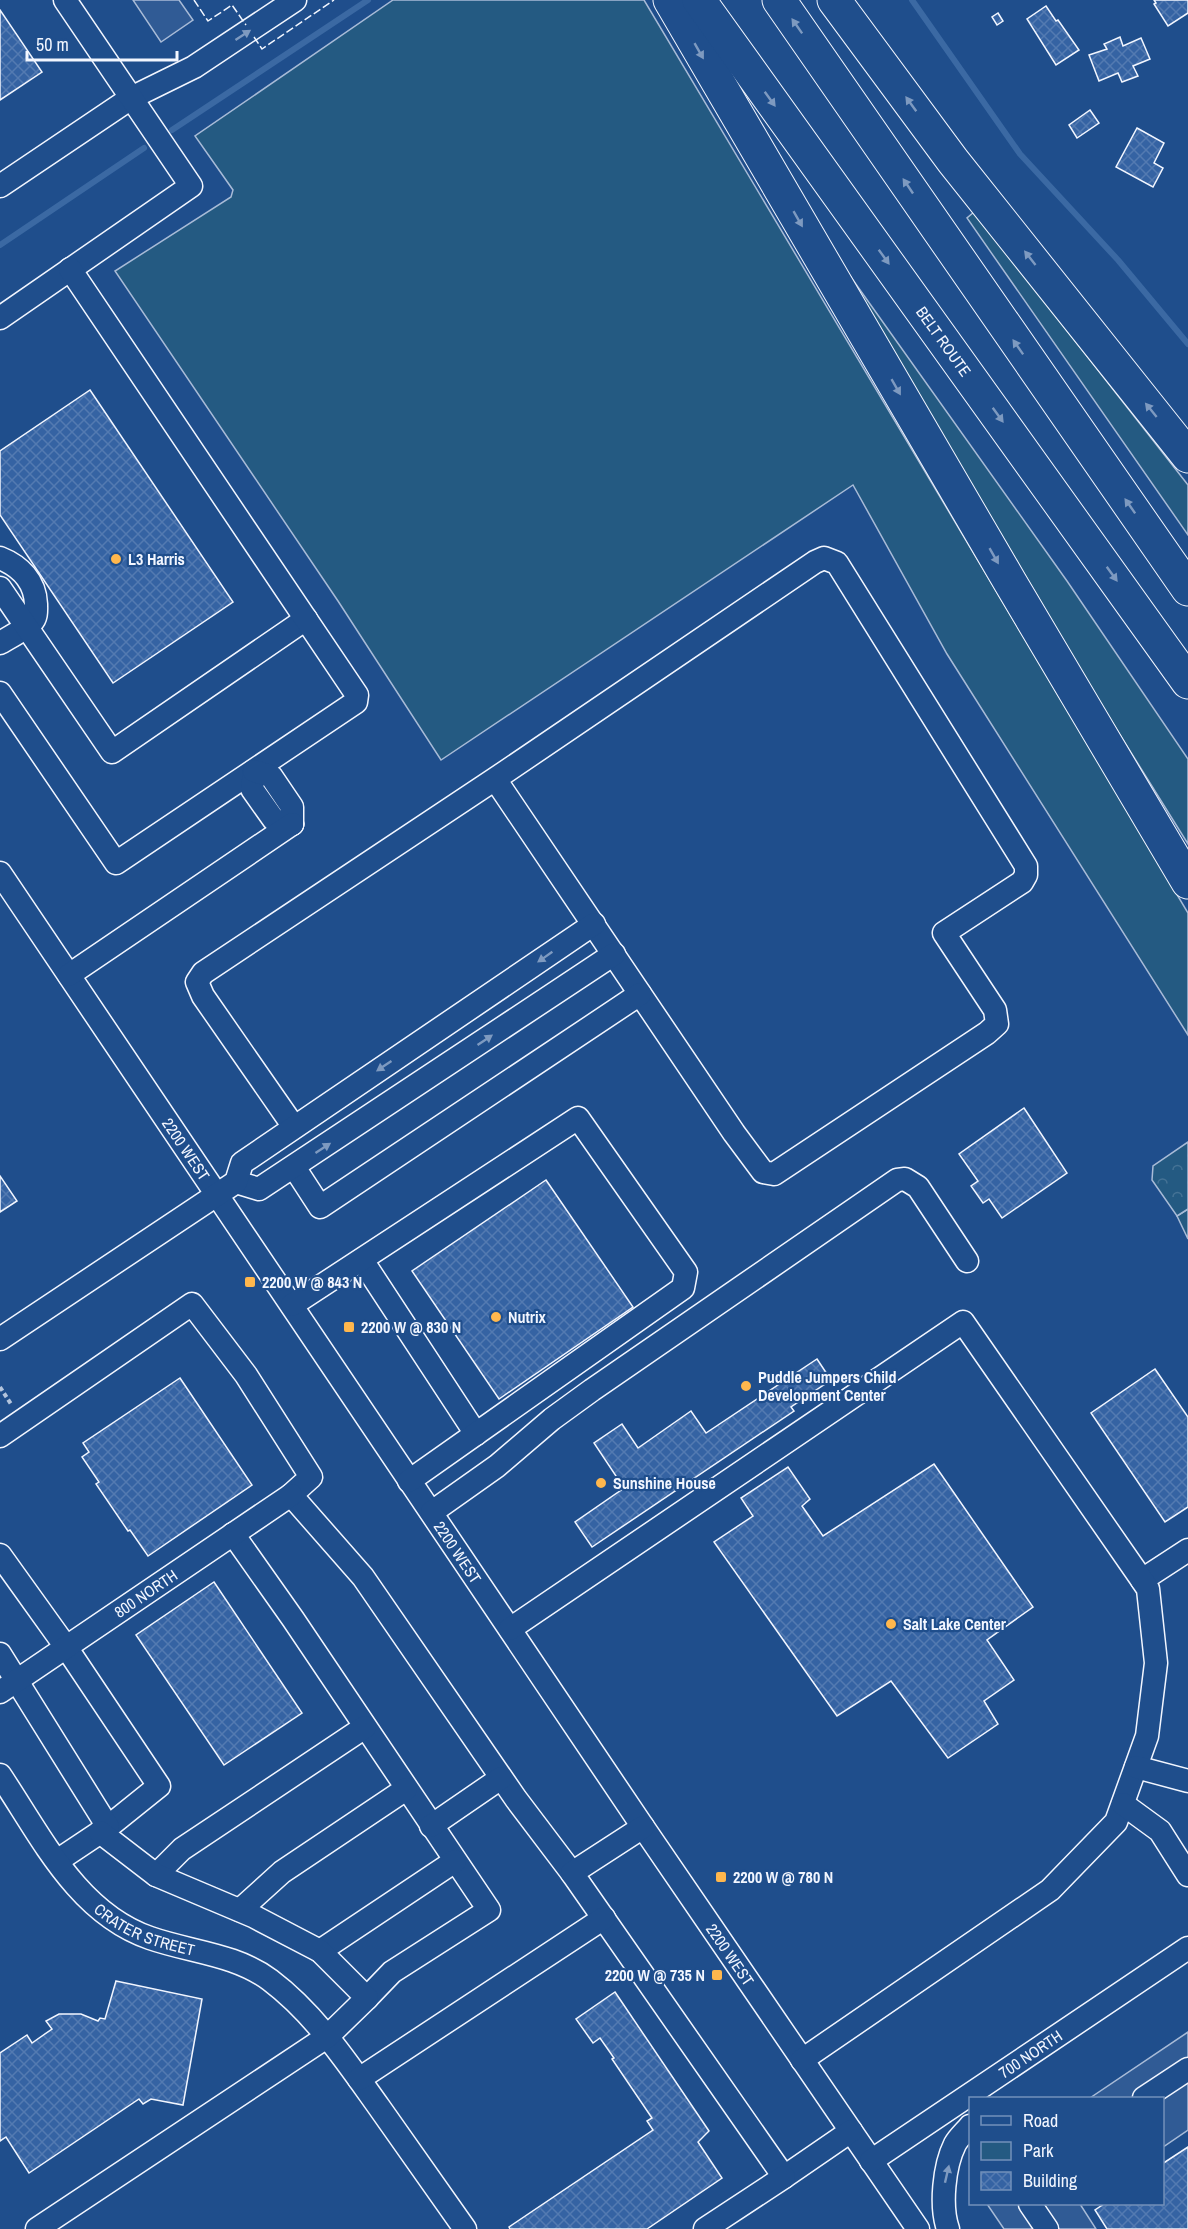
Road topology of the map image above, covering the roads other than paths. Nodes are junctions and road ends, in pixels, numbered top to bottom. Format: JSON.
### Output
{"nodes":[{"id":1,"x":65,"y":0,"type":"edge"},
{"id":2,"x":295,"y":0,"type":"edge"},
{"id":3,"x":670,"y":0,"type":"edge"},
{"id":4,"x":699,"y":0,"type":"edge"},
{"id":5,"x":779,"y":0,"type":"edge"},
{"id":6,"x":834,"y":0,"type":"edge"},
{"id":7,"x":131,"y":98,"type":"junction"},
{"id":8,"x":0,"y":186,"type":"edge"},
{"id":9,"x":70,"y":269,"type":"junction"},
{"id":10,"x":0,"y":318,"type":"edge"},
{"id":11,"x":1188,"y":456,"type":"edge"},
{"id":12,"x":0,"y":558,"type":"edge"},
{"id":13,"x":0,"y":588,"type":"edge"},
{"id":14,"x":1188,"y":589,"type":"edge"},
{"id":15,"x":306,"y":619,"type":"junction"},
{"id":16,"x":26,"y":626,"type":"junction"},
{"id":17,"x":0,"y":643,"type":"edge"},
{"id":18,"x":1188,"y":682,"type":"edge"},
{"id":19,"x":0,"y":693,"type":"edge"},
{"id":20,"x":254,"y":771,"type":"junction"},
{"id":21,"x":495,"y":779,"type":"junction"},
{"id":22,"x":0,"y":873,"type":"edge"},
{"id":23,"x":1188,"y":882,"type":"edge"},
{"id":24,"x":594,"y":924,"type":"junction"},
{"id":25,"x":614,"y":954,"type":"junction"},
{"id":26,"x":69,"y":975,"type":"junction"},
{"id":27,"x":640,"y":994,"type":"junction"},
{"id":28,"x":294,"y":1127,"type":"junction"},
{"id":29,"x":294,"y":1167,"type":"junction"},
{"id":30,"x":236,"y":1182,"type":"junction"},
{"id":31,"x":217,"y":1194,"type":"junction"},
{"id":32,"x":362,"y":1260,"type":"junction"},
{"id":33,"x":967,"y":1261,"type":"dead end"},
{"id":34,"x":292,"y":1305,"type":"junction"},
{"id":35,"x":0,"y":1339,"type":"edge"},
{"id":36,"x":476,"y":1434,"type":"junction"},
{"id":37,"x":0,"y":1436,"type":"edge"},
{"id":38,"x":410,"y":1481,"type":"junction"},
{"id":39,"x":291,"y":1495,"type":"junction"},
{"id":40,"x":432,"y":1512,"type":"junction"},
{"id":41,"x":233,"y":1534,"type":"junction"},
{"id":42,"x":1188,"y":1550,"type":"edge"},
{"id":43,"x":0,"y":1555,"type":"edge"},
{"id":44,"x":1142,"y":1580,"type":"junction"},
{"id":45,"x":510,"y":1629,"type":"junction"},
{"id":46,"x":66,"y":1647,"type":"junction"},
{"id":47,"x":0,"y":1654,"type":"edge"},
{"id":48,"x":9,"y":1686,"type":"edge"},
{"id":49,"x":365,"y":1727,"type":"junction"},
{"id":50,"x":1136,"y":1767,"type":"junction"},
{"id":51,"x":0,"y":1775,"type":"edge"},
{"id":52,"x":501,"y":1778,"type":"junction"},
{"id":53,"x":1188,"y":1781,"type":"edge"},
{"id":54,"x":406,"y":1789,"type":"junction"},
{"id":55,"x":1123,"y":1804,"type":"junction"},
{"id":56,"x":431,"y":1826,"type":"junction"},
{"id":57,"x":643,"y":1827,"type":"junction"},
{"id":58,"x":104,"y":1829,"type":"junction"},
{"id":59,"x":57,"y":1861,"type":"junction"},
{"id":60,"x":455,"y":1861,"type":"junction"},
{"id":61,"x":572,"y":1873,"type":"junction"},
{"id":62,"x":1188,"y":1874,"type":"edge"},
{"id":63,"x":156,"y":1875,"type":"junction"},
{"id":64,"x":240,"y":1910,"type":"junction"},
{"id":65,"x":604,"y":1918,"type":"junction"},
{"id":66,"x":1188,"y":1948,"type":"edge"},
{"id":67,"x":320,"y":1951,"type":"junction"},
{"id":68,"x":367,"y":1998,"type":"junction"},
{"id":69,"x":328,"y":2036,"type":"junction"},
{"id":70,"x":1037,"y":2049,"type":"junction"},
{"id":71,"x":802,"y":2060,"type":"junction"},
{"id":72,"x":1188,"y":2069,"type":"edge"},
{"id":73,"x":359,"y":2079,"type":"junction"},
{"id":74,"x":995,"y":2097,"type":"edge"},
{"id":75,"x":1146,"y":2097,"type":"edge"},
{"id":76,"x":969,"y":2127,"type":"edge"},
{"id":77,"x":851,"y":2131,"type":"junction"},
{"id":78,"x":872,"y":2161,"type":"junction"},
{"id":79,"x":784,"y":2177,"type":"junction"},
{"id":80,"x":1031,"y":2205,"type":"edge"},
{"id":81,"x":38,"y":2229,"type":"edge"},
{"id":82,"x":465,"y":2229,"type":"edge"},
{"id":83,"x":705,"y":2229,"type":"edge"},
{"id":84,"x":918,"y":2229,"type":"edge"},
{"id":85,"x":948,"y":2229,"type":"edge"},
{"id":86,"x":1047,"y":2229,"type":"edge"}],
"edges":[{"from":1,"to":7,"type":"street"},
{"from":7,"to":2,"type":"street","one_way":true},
{"from":3,"to":23,"type":"highway","one_way":true},
{"from":4,"to":18,"type":"highway","name":"BELT ROUTE","one_way":true},
{"from":14,"to":5,"type":"highway","one_way":true},
{"from":11,"to":6,"type":"highway","one_way":true},
{"from":7,"to":8,"type":"street"},
{"from":7,"to":9,"type":"street"},
{"from":9,"to":10,"type":"street"},
{"from":9,"to":15,"type":"street"},
{"from":12,"to":16,"type":"street"},
{"from":13,"to":16,"type":"street"},
{"from":15,"to":16,"type":"street"},
{"from":15,"to":20,"type":"street"},
{"from":16,"to":17,"type":"street"},
{"from":19,"to":20,"type":"street"},
{"from":20,"to":26,"type":"street"},
{"from":21,"to":24,"type":"street"},
{"from":21,"to":27,"type":"street"},
{"from":21,"to":28,"type":"street"},
{"from":22,"to":26,"type":"street","name":"2200 WEST"},
{"from":24,"to":25,"type":"street"},
{"from":24,"to":28,"type":"street","one_way":true},
{"from":25,"to":27,"type":"street"},
{"from":29,"to":25,"type":"street","one_way":true},
{"from":26,"to":31,"type":"street","name":"2200 WEST"},
{"from":27,"to":29,"type":"street"},
{"from":28,"to":30,"type":"street"},
{"from":29,"to":30,"type":"street"},
{"from":30,"to":31,"type":"street"},
{"from":31,"to":34,"type":"street","name":"2200 WEST"},
{"from":31,"to":35,"type":"street"},
{"from":32,"to":34,"type":"street"},
{"from":32,"to":36,"type":"street"},
{"from":32,"to":36,"type":"street"},
{"from":33,"to":40,"type":"street"},
{"from":34,"to":38,"type":"street","name":"2200 WEST"},
{"from":36,"to":38,"type":"street"},
{"from":37,"to":39,"type":"street","name":"800 NORTH"},
{"from":38,"to":40,"type":"street","name":"2200 WEST"},
{"from":39,"to":41,"type":"street","name":"800 NORTH"},
{"from":39,"to":52,"type":"street"},
{"from":40,"to":45,"type":"street","name":"2200 WEST"},
{"from":41,"to":46,"type":"street","name":"800 NORTH"},
{"from":41,"to":49,"type":"street"},
{"from":42,"to":44,"type":"street"},
{"from":43,"to":46,"type":"street"},
{"from":44,"to":45,"type":"street"},
{"from":44,"to":50,"type":"street"},
{"from":45,"to":57,"type":"street","name":"2200 WEST"},
{"from":46,"to":48,"type":"street","name":"800 NORTH"},
{"from":46,"to":58,"type":"street"},
{"from":47,"to":48,"type":"street"},
{"from":48,"to":58,"type":"street"},
{"from":49,"to":54,"type":"street"},
{"from":49,"to":63,"type":"street"},
{"from":50,"to":53,"type":"street"},
{"from":50,"to":55,"type":"street"},
{"from":51,"to":59,"type":"street","name":"CRATER STREET"},
{"from":52,"to":56,"type":"street"},
{"from":52,"to":61,"type":"street"},
{"from":54,"to":56,"type":"street"},
{"from":54,"to":64,"type":"street"},
{"from":55,"to":62,"type":"street"},
{"from":55,"to":71,"type":"street"},
{"from":56,"to":60,"type":"street"},
{"from":57,"to":61,"type":"street"},
{"from":57,"to":71,"type":"street","name":"2200 WEST"},
{"from":58,"to":59,"type":"street"},
{"from":58,"to":63,"type":"street"},
{"from":59,"to":69,"type":"street","name":"CRATER STREET"},
{"from":60,"to":67,"type":"street"},
{"from":60,"to":68,"type":"street"},
{"from":61,"to":65,"type":"street"},
{"from":63,"to":64,"type":"street"},
{"from":64,"to":67,"type":"street"},
{"from":65,"to":73,"type":"street"},
{"from":65,"to":79,"type":"street"},
{"from":66,"to":70,"type":"street","name":"700 NORTH"},
{"from":67,"to":68,"type":"street"},
{"from":68,"to":69,"type":"street"},
{"from":69,"to":73,"type":"street","name":"CRATER STREET"},
{"from":69,"to":81,"type":"street"},
{"from":70,"to":74,"type":"street"},
{"from":70,"to":78,"type":"street","name":"700 NORTH"},
{"from":71,"to":77,"type":"street","name":"2200 WEST"},
{"from":72,"to":75,"type":"street"},
{"from":73,"to":82,"type":"street","name":"CRATER STREET"},
{"from":85,"to":76,"type":"street","one_way":true},
{"from":77,"to":78,"type":"street","name":"2200 WEST"},
{"from":77,"to":79,"type":"street"},
{"from":78,"to":84,"type":"street","name":"2200 WEST"},
{"from":79,"to":83,"type":"street"},
{"from":80,"to":86,"type":"street"}]}
